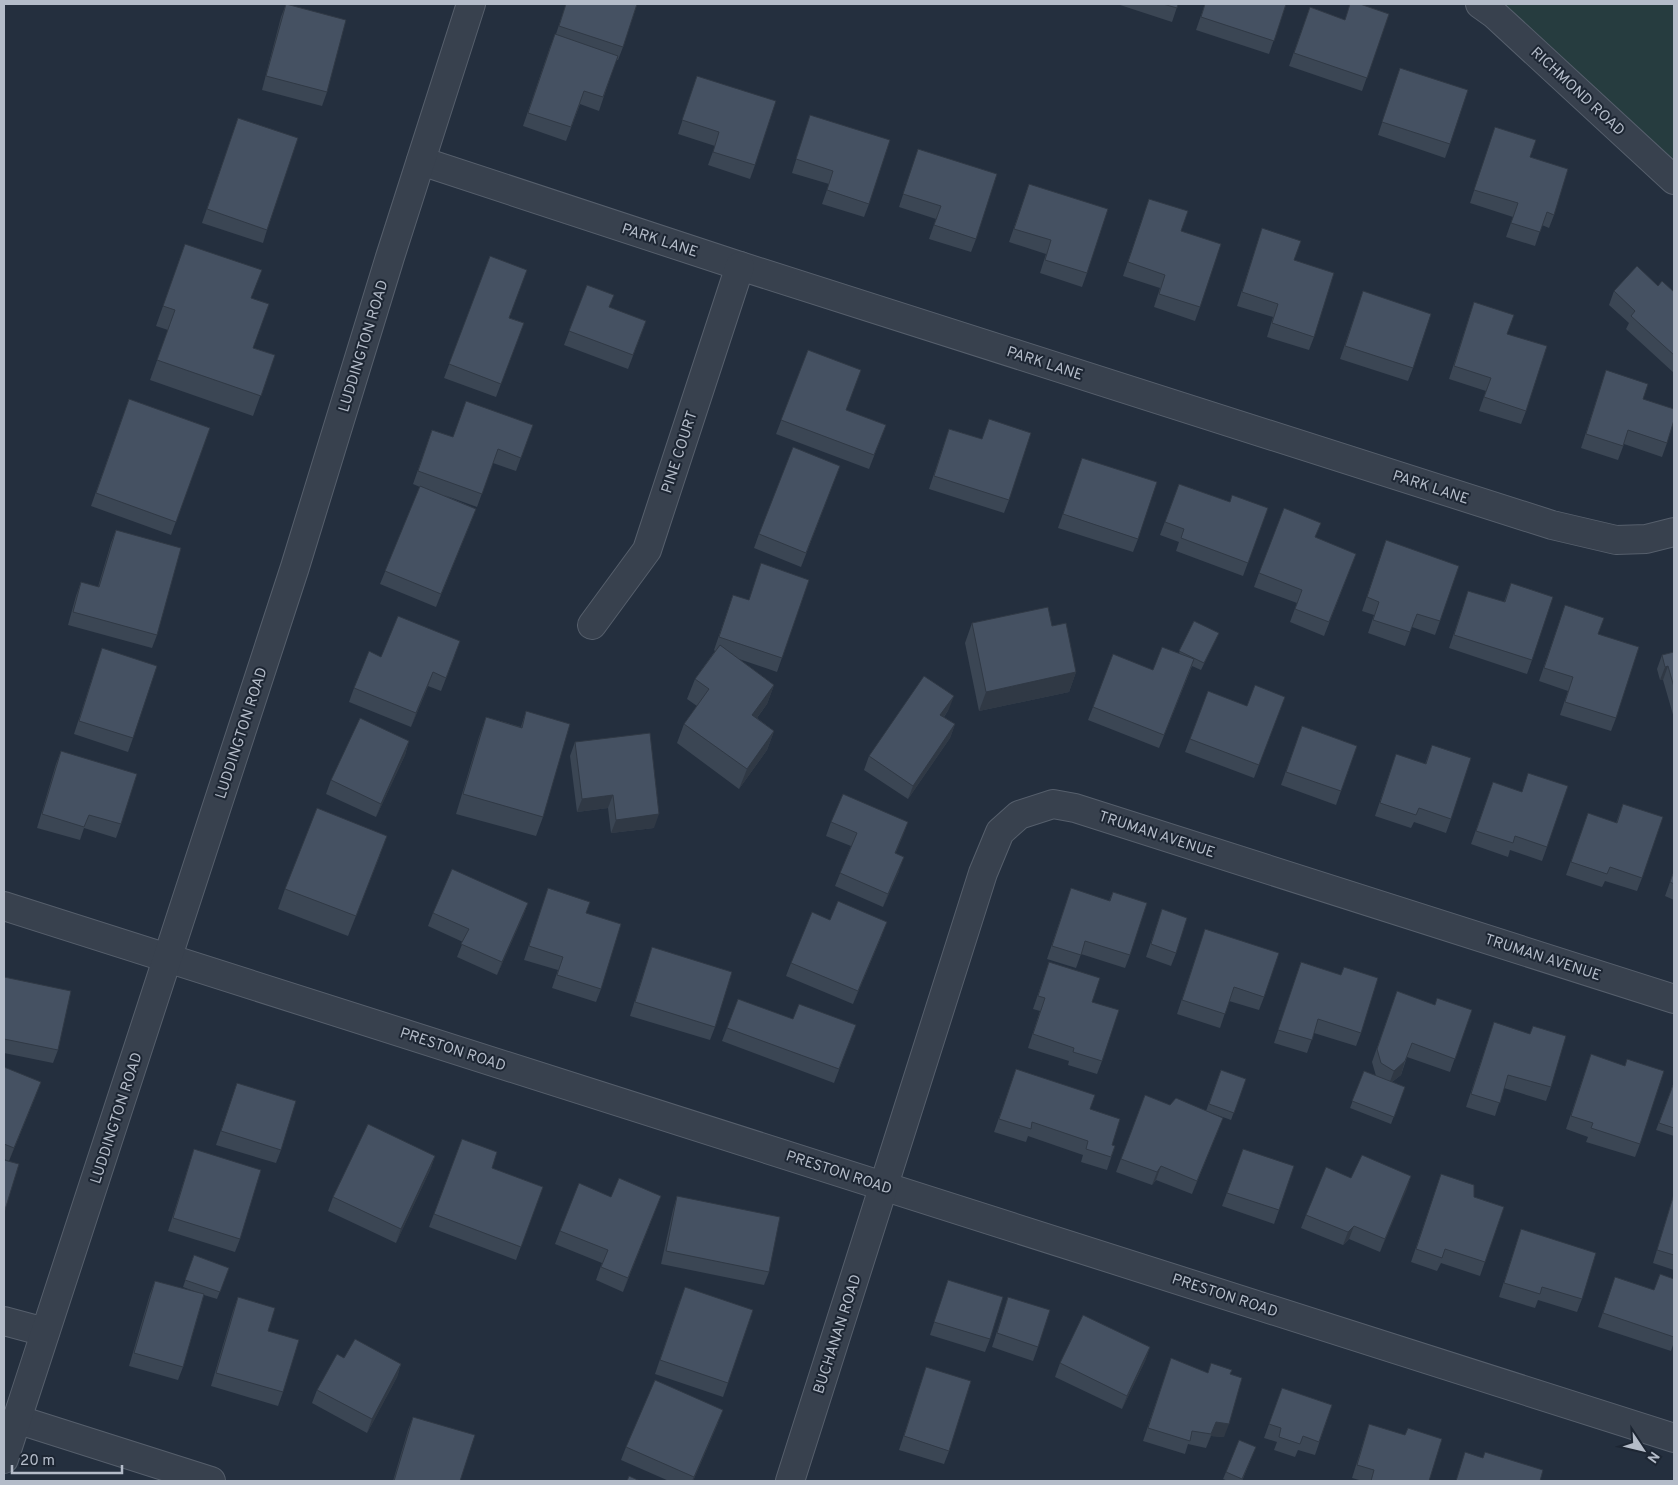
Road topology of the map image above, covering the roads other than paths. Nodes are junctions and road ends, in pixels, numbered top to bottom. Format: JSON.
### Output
{"nodes":[{"id":1,"x":471,"y":4,"type":"edge"},
{"id":2,"x":1480,"y":4,"type":"edge"},
{"id":3,"x":421,"y":162,"type":"junction"},
{"id":4,"x":1674,"y":180,"type":"edge"},
{"id":5,"x":740,"y":266,"type":"junction"},
{"id":6,"x":1674,"y":532,"type":"edge"},
{"id":7,"x":592,"y":626,"type":"dead end"},
{"id":8,"x":4,"y":906,"type":"edge"},
{"id":9,"x":168,"y":958,"type":"junction"},
{"id":10,"x":1674,"y":999,"type":"edge"},
{"id":11,"x":884,"y":1186,"type":"junction"},
{"id":12,"x":4,"y":1321,"type":"edge"},
{"id":13,"x":45,"y":1332,"type":"junction"},
{"id":14,"x":16,"y":1419,"type":"junction"},
{"id":15,"x":1674,"y":1438,"type":"edge"},
{"id":16,"x":4,"y":1459,"type":"edge"},
{"id":17,"x":210,"y":1481,"type":"edge"},
{"id":18,"x":790,"y":1481,"type":"edge"}],
"edges":[{"from":1,"to":3,"type":"street","name":"LUDDINGTON ROAD"},
{"from":2,"to":4,"type":"street","name":"RICHMOND ROAD"},
{"from":3,"to":5,"type":"street","name":"PARK LANE"},
{"from":3,"to":9,"type":"street","name":"LUDDINGTON ROAD"},
{"from":5,"to":6,"type":"street","name":"PARK LANE"},
{"from":5,"to":7,"type":"street","name":"PINE COURT"},
{"from":8,"to":9,"type":"street","name":"PRESTON ROAD"},
{"from":9,"to":11,"type":"street","name":"PRESTON ROAD"},
{"from":9,"to":13,"type":"street","name":"LUDDINGTON ROAD"},
{"from":10,"to":11,"type":"street","name":"TRUMAN AVENUE"},
{"from":11,"to":15,"type":"street","name":"PRESTON ROAD"},
{"from":11,"to":18,"type":"street","name":"BUCHANAN ROAD"},
{"from":12,"to":13,"type":"street"},
{"from":13,"to":14,"type":"street","name":"LUDDINGTON ROAD"},
{"from":14,"to":16,"type":"street","name":"LUDDINGTON ROAD"},
{"from":14,"to":17,"type":"street"}]}
